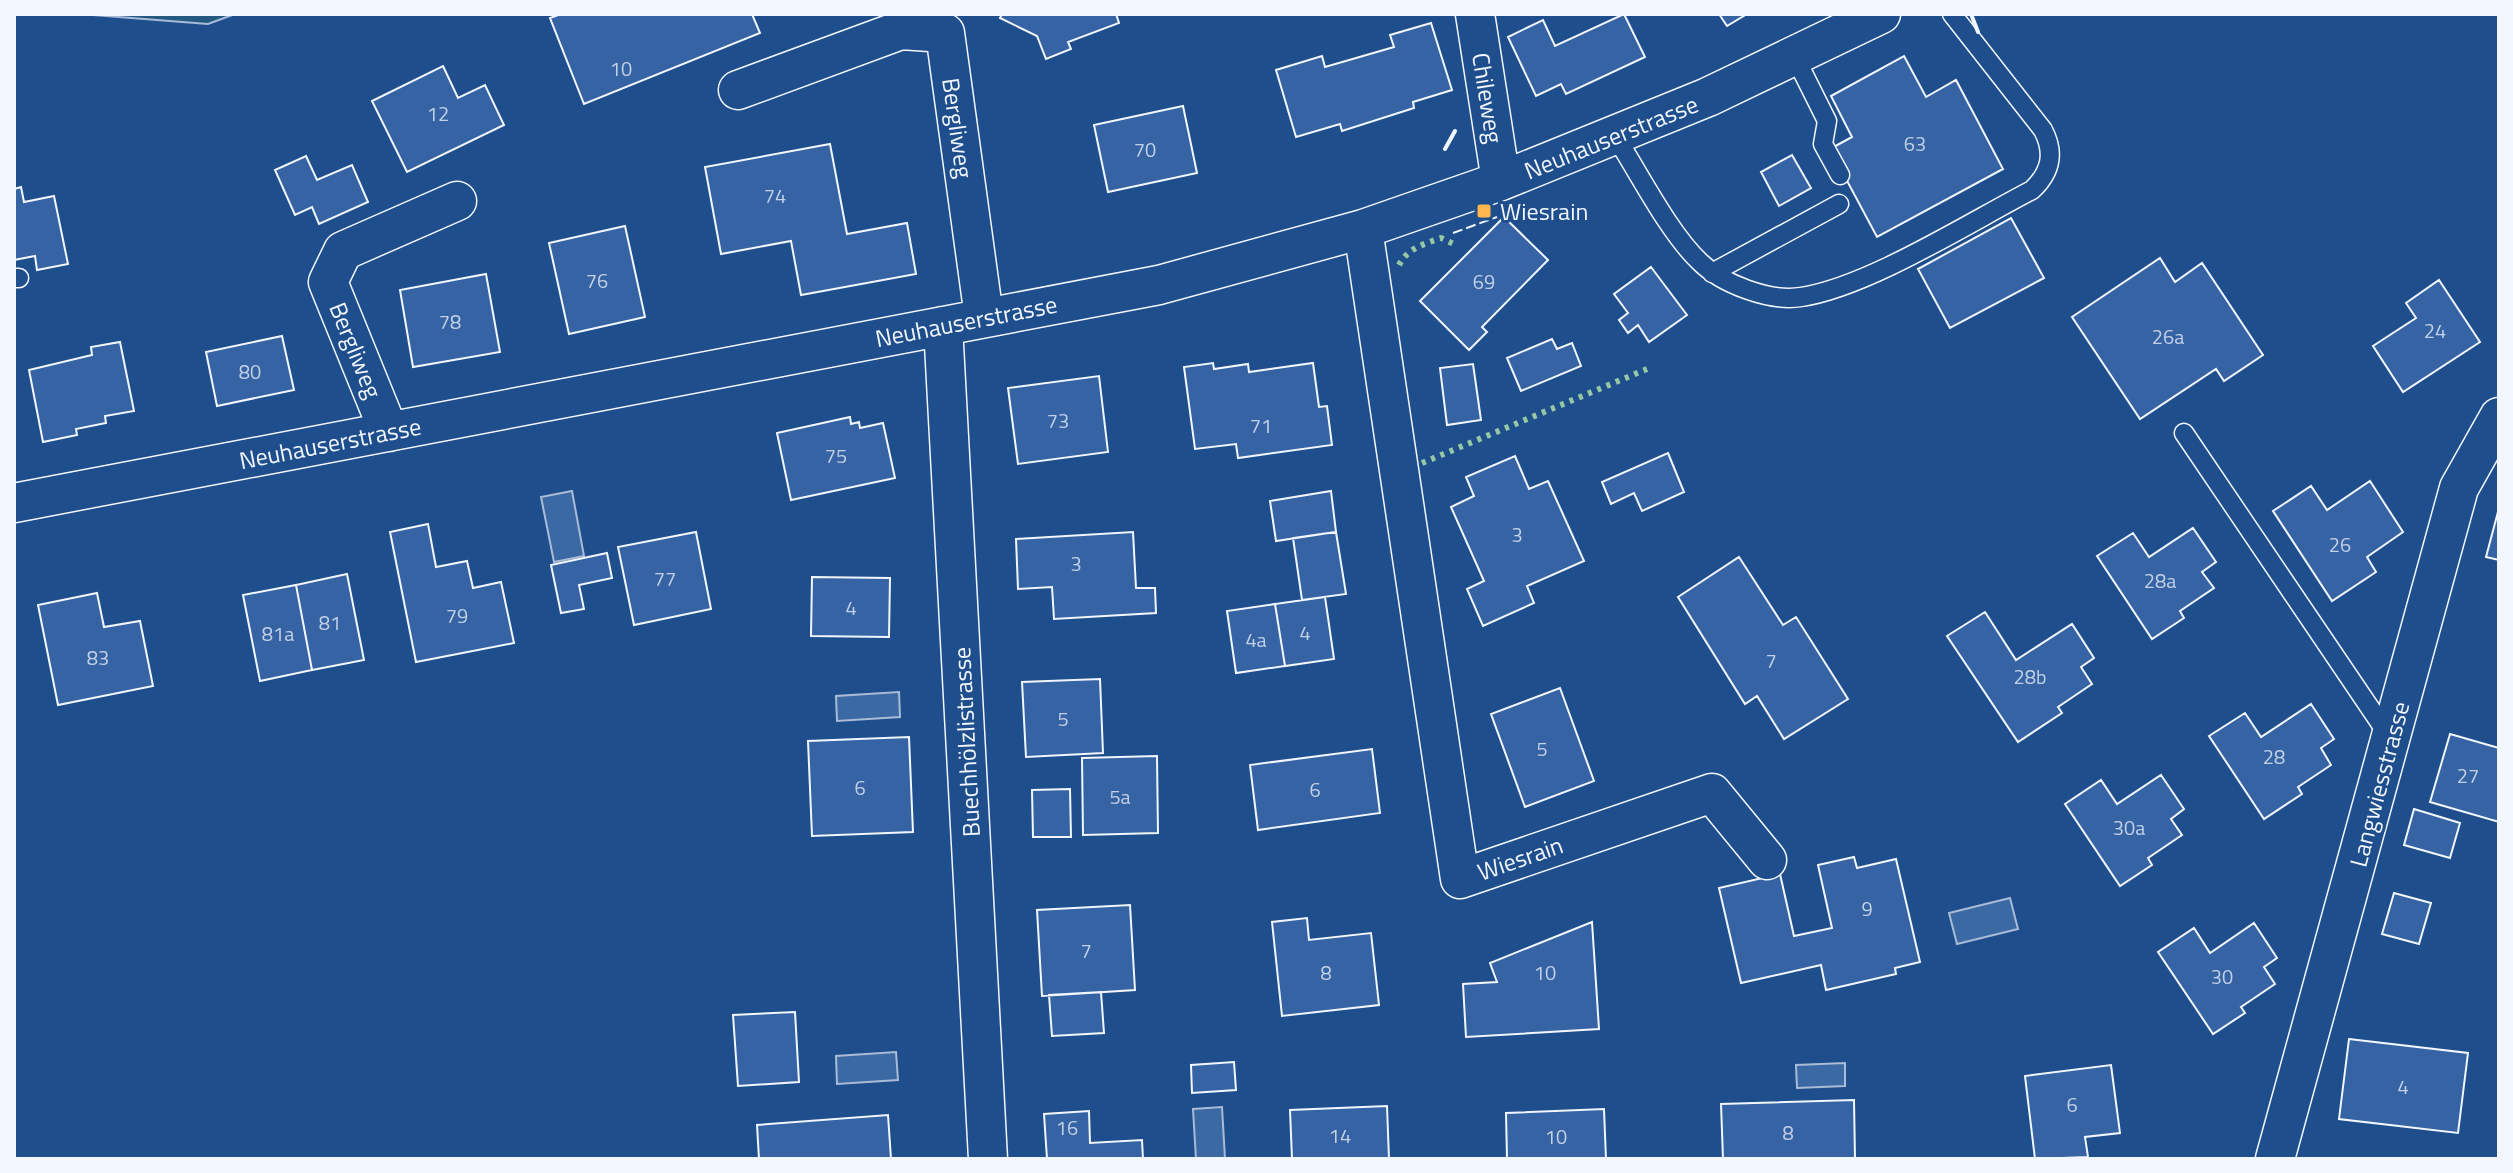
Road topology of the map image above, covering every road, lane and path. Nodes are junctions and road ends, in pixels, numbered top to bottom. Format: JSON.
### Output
{"nodes":[{"id":1,"x":1475,"y":14,"type":"edge"},
{"id":2,"x":1881,"y":14,"type":"edge"},
{"id":3,"x":1952,"y":14,"type":"edge"},
{"id":4,"x":945,"y":24,"type":"edge"},
{"id":5,"x":1795,"y":57,"type":"junction"},
{"id":6,"x":738,"y":90,"type":"dead end"},
{"id":7,"x":1615,"y":136,"type":"junction"},
{"id":8,"x":1840,"y":175,"type":"dead end"},
{"id":9,"x":1501,"y":181,"type":"junction"},
{"id":10,"x":457,"y":201,"type":"dead end"},
{"id":11,"x":1839,"y":204,"type":"dead end"},
{"id":12,"x":1363,"y":229,"type":"junction"},
{"id":13,"x":1712,"y":273,"type":"junction"},
{"id":14,"x":984,"y":317,"type":"junction"},
{"id":15,"x":943,"y":326,"type":"junction"},
{"id":16,"x":2499,"y":417,"type":"edge"},
{"id":17,"x":389,"y":432,"type":"junction"},
{"id":18,"x":2184,"y":433,"type":"dead end"},
{"id":19,"x":14,"y":503,"type":"edge"},
{"id":20,"x":2390,"y":738,"type":"junction"},
{"id":21,"x":1767,"y":860,"type":"dead end"},
{"id":22,"x":988,"y":1159,"type":"edge"},
{"id":23,"x":2275,"y":1159,"type":"edge"}],
"edges":[{"from":1,"to":9,"type":"street","name":"Chileweg"},
{"from":2,"to":5,"type":"street","name":"Neuhauserstrasse"},
{"from":3,"to":13,"type":"lane"},
{"from":4,"to":6,"type":"street","name":"Bergliweg"},
{"from":4,"to":14,"type":"street","name":"Bergliweg"},
{"from":5,"to":7,"type":"street","name":"Neuhauserstrasse"},
{"from":5,"to":8,"type":"lane"},
{"from":7,"to":9,"type":"street","name":"Neuhauserstrasse"},
{"from":7,"to":13,"type":"lane"},
{"from":9,"to":12,"type":"street","name":"Neuhauserstrasse"},
{"from":10,"to":17,"type":"street","name":"Bergliweg"},
{"from":11,"to":13,"type":"lane"},
{"from":12,"to":14,"type":"street","name":"Neuhauserstrasse"},
{"from":12,"to":21,"type":"street","name":"Wiesrain"},
{"from":14,"to":15,"type":"street","name":"Neuhauserstrasse"},
{"from":15,"to":17,"type":"street","name":"Neuhauserstrasse"},
{"from":15,"to":22,"type":"street","name":"Buechhölzlistrasse"},
{"from":16,"to":20,"type":"street","name":"Langwiesstrasse"},
{"from":17,"to":19,"type":"street","name":"Neuhauserstrasse"},
{"from":18,"to":20,"type":"lane"},
{"from":20,"to":23,"type":"street","name":"Langwiesstrasse"}]}
